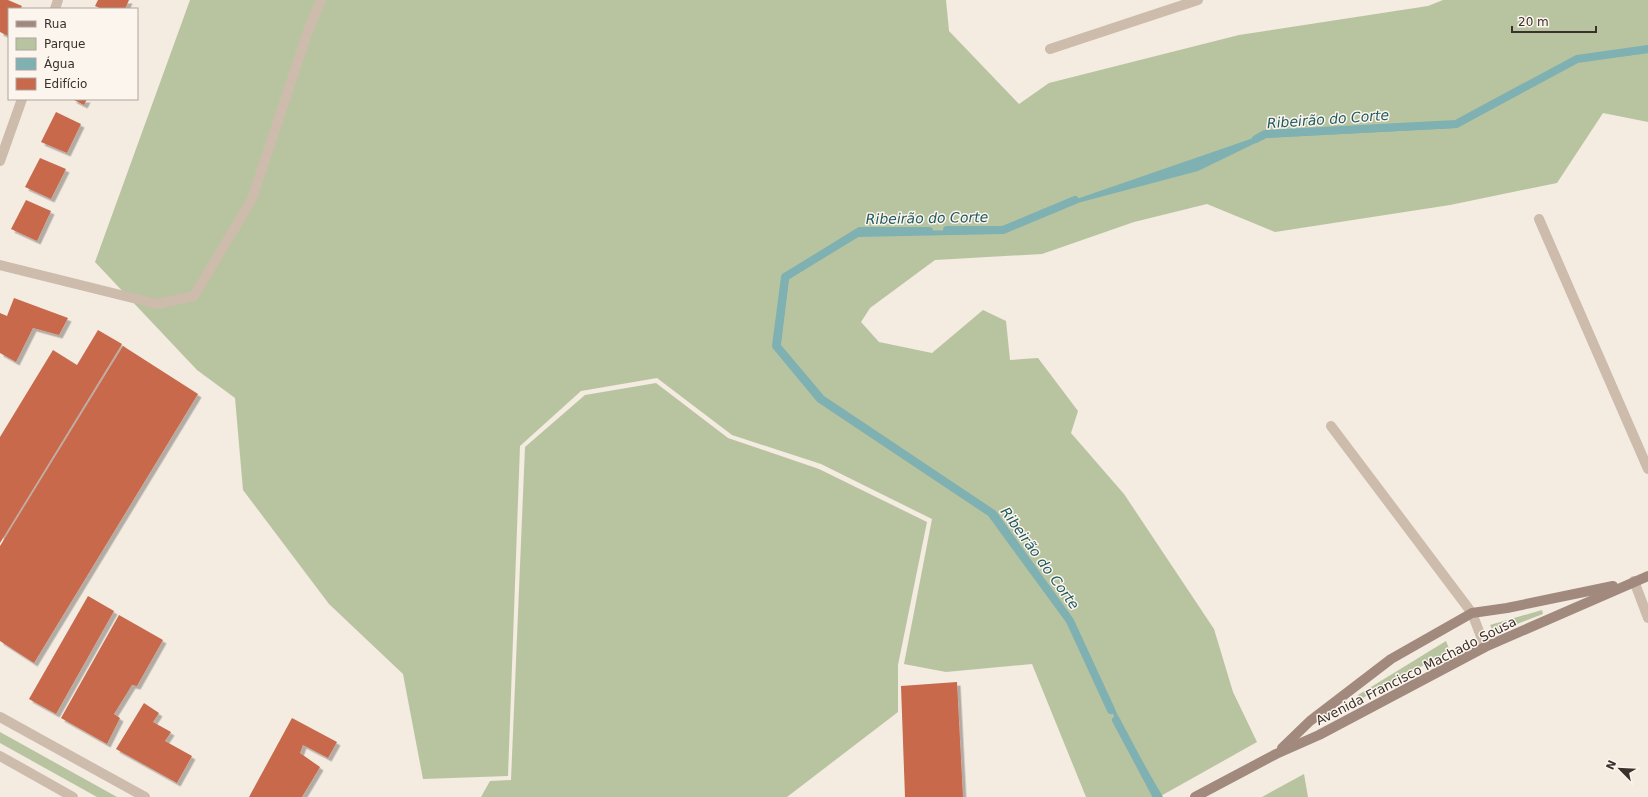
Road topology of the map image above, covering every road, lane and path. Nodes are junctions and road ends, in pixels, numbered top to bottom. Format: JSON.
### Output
{"nodes":[{"id":1,"x":321,"y":0,"type":"edge"},
{"id":2,"x":1198,"y":0,"type":"edge"},
{"id":3,"x":1050,"y":49,"type":"dead end"},
{"id":4,"x":22,"y":100,"type":"edge"},
{"id":5,"x":0,"y":161,"type":"edge"},
{"id":6,"x":1539,"y":219,"type":"dead end"},
{"id":7,"x":0,"y":265,"type":"edge"},
{"id":8,"x":1331,"y":426,"type":"dead end"},
{"id":9,"x":1648,"y":469,"type":"edge"},
{"id":10,"x":1648,"y":576,"type":"edge"},
{"id":11,"x":1634,"y":581,"type":"junction"},
{"id":12,"x":1472,"y":613,"type":"junction"},
{"id":13,"x":1648,"y":618,"type":"edge"},
{"id":14,"x":1485,"y":647,"type":"junction"},
{"id":15,"x":0,"y":717,"type":"edge"},
{"id":16,"x":1276,"y":754,"type":"junction"},
{"id":17,"x":0,"y":756,"type":"edge"},
{"id":18,"x":73,"y":797,"type":"edge"},
{"id":19,"x":145,"y":797,"type":"edge"},
{"id":20,"x":1195,"y":797,"type":"edge"}],
"edges":[{"from":1,"to":7,"type":"street"},
{"from":2,"to":3,"type":"street"},
{"from":4,"to":5,"type":"street"},
{"from":6,"to":9,"type":"street"},
{"from":8,"to":12,"type":"street"},
{"from":10,"to":11,"type":"main road"},
{"from":11,"to":12,"type":"main road","name":"Avenida Francisco Machado Sousa"},
{"from":11,"to":13,"type":"street"},
{"from":11,"to":14,"type":"main road","name":"Avenida Francisco Machado Sousa"},
{"from":12,"to":14,"type":"street"},
{"from":12,"to":16,"type":"main road","name":"Avenida Francisco Machado Sousa"},
{"from":14,"to":16,"type":"main road","name":"Avenida Francisco Machado Sousa"},
{"from":15,"to":19,"type":"street"},
{"from":16,"to":20,"type":"main road","name":"Avenida Francisco Machado Sousa"},
{"from":17,"to":18,"type":"street"}]}
